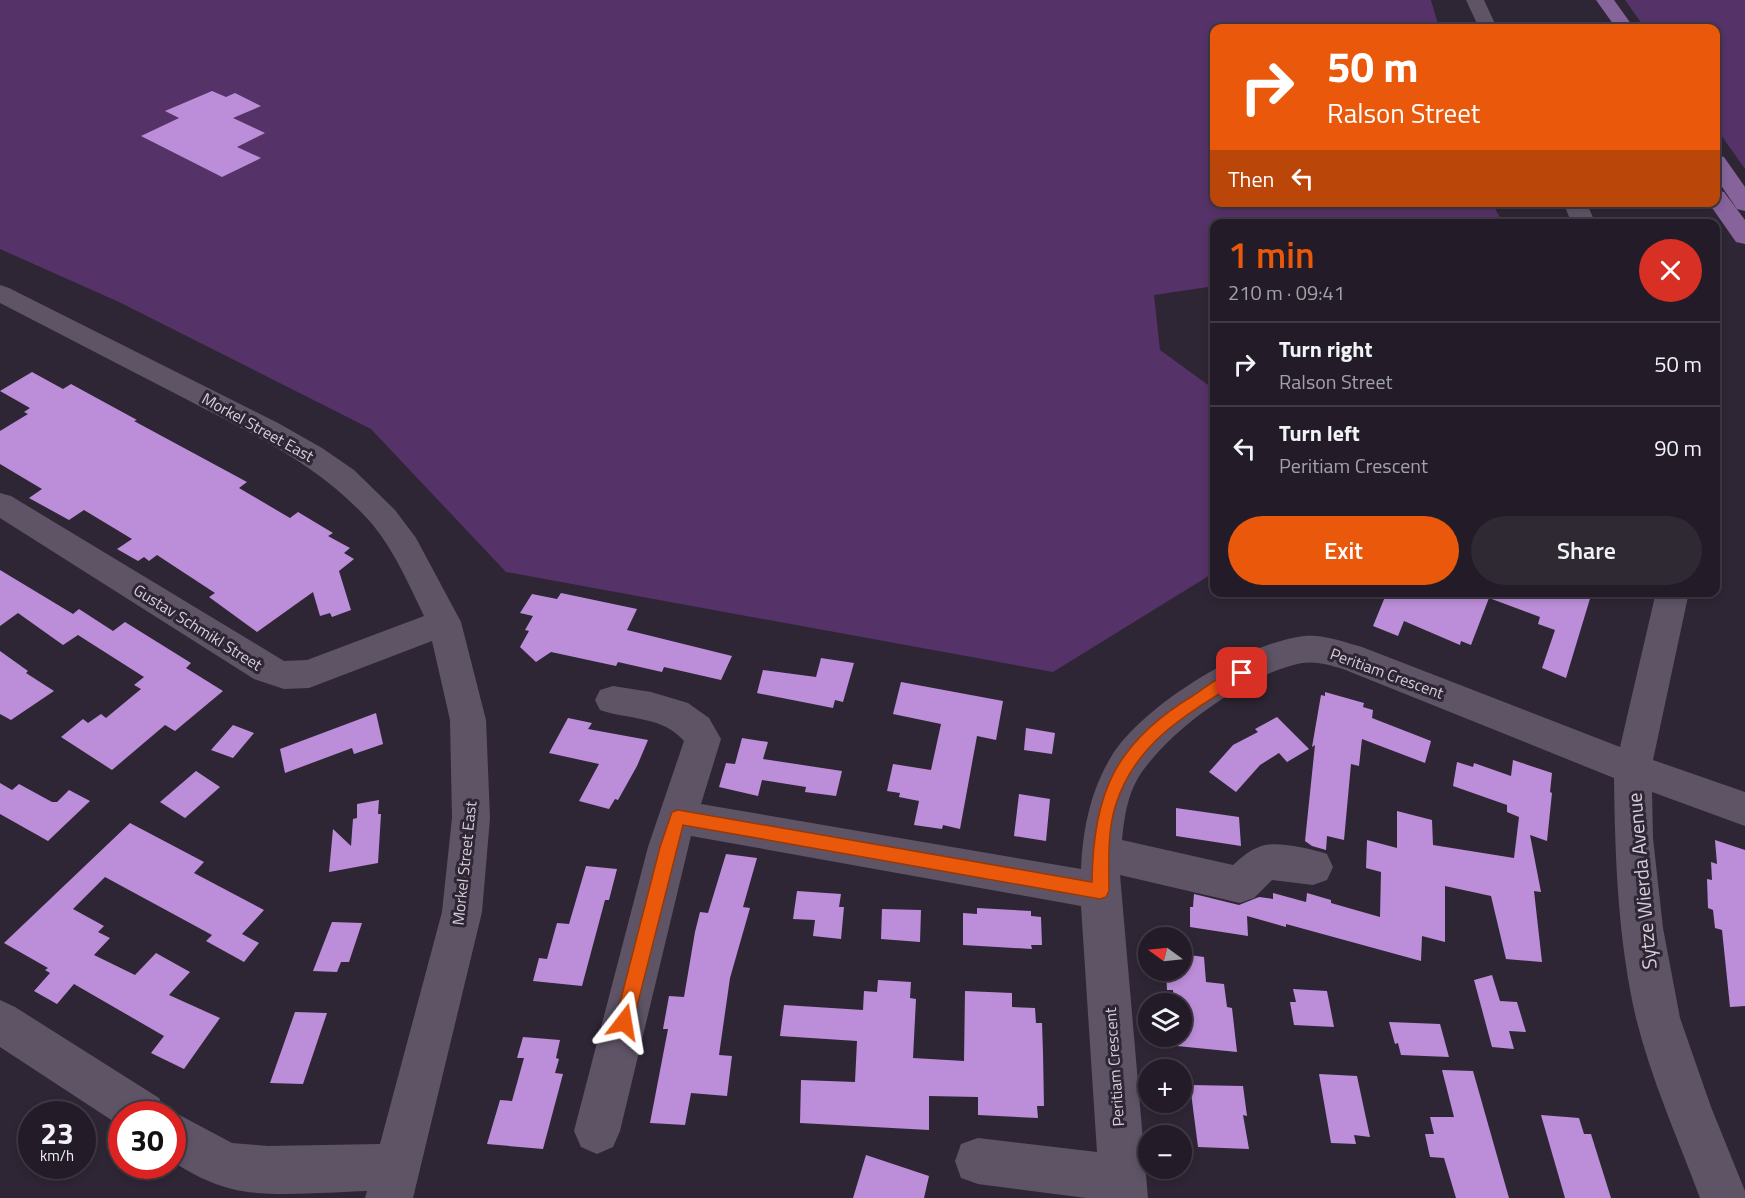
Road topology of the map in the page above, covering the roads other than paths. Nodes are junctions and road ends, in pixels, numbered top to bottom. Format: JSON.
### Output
{"nodes":[{"id":1,"x":1475,"y":0,"type":"edge"},
{"id":2,"x":1605,"y":0,"type":"edge"},
{"id":3,"x":1486,"y":24,"type":"edge"},
{"id":4,"x":1622,"y":24,"type":"edge"},
{"id":5,"x":1720,"y":168,"type":"edge"},
{"id":6,"x":1720,"y":203,"type":"edge"},
{"id":7,"x":1745,"y":204,"type":"edge"},
{"id":8,"x":1745,"y":237,"type":"edge"},
{"id":9,"x":0,"y":293,"type":"edge"},
{"id":10,"x":0,"y":504,"type":"edge"},
{"id":11,"x":1672,"y":597,"type":"edge"},
{"id":12,"x":444,"y":622,"type":"junction"},
{"id":13,"x":613,"y":700,"type":"dead end"},
{"id":14,"x":1633,"y":769,"type":"junction"},
{"id":15,"x":1745,"y":809,"type":"edge"},
{"id":16,"x":678,"y":817,"type":"junction"},
{"id":17,"x":1313,"y":867,"type":"dead end"},
{"id":18,"x":1100,"y":872,"type":"junction"},
{"id":19,"x":0,"y":1022,"type":"edge"},
{"id":20,"x":123,"y":1101,"type":"edge"},
{"id":21,"x":597,"y":1131,"type":"dead end"},
{"id":22,"x":186,"y":1143,"type":"edge"},
{"id":23,"x":978,"y":1161,"type":"dead end"},
{"id":24,"x":393,"y":1183,"type":"edge"},
{"id":25,"x":1123,"y":1188,"type":"edge"},
{"id":26,"x":1724,"y":1198,"type":"edge"}],
"edges":[{"from":1,"to":3,"type":"street"},
{"from":2,"to":4,"type":"main road"},
{"from":5,"to":7,"type":"main road"},
{"from":6,"to":8,"type":"main road"},
{"from":9,"to":12,"type":"street","name":"Morkel Street East"},
{"from":10,"to":12,"type":"street","name":"Gustav Schmikl Street"},
{"from":11,"to":14,"type":"street","name":"Sytze Wierda Avenue"},
{"from":12,"to":24,"type":"street","name":"Morkel Street East"},
{"from":13,"to":16,"type":"street"},
{"from":14,"to":15,"type":"street","name":"Peritiam Crescent"},
{"from":14,"to":18,"type":"street","name":"Peritiam Crescent"},
{"from":14,"to":26,"type":"street","name":"Sytze Wierda Avenue"},
{"from":16,"to":18,"type":"street"},
{"from":16,"to":21,"type":"street"},
{"from":17,"to":18,"type":"street"},
{"from":18,"to":25,"type":"street","name":"Peritiam Crescent"},
{"from":19,"to":20,"type":"street"},
{"from":22,"to":24,"type":"street"},
{"from":23,"to":25,"type":"street"}]}
